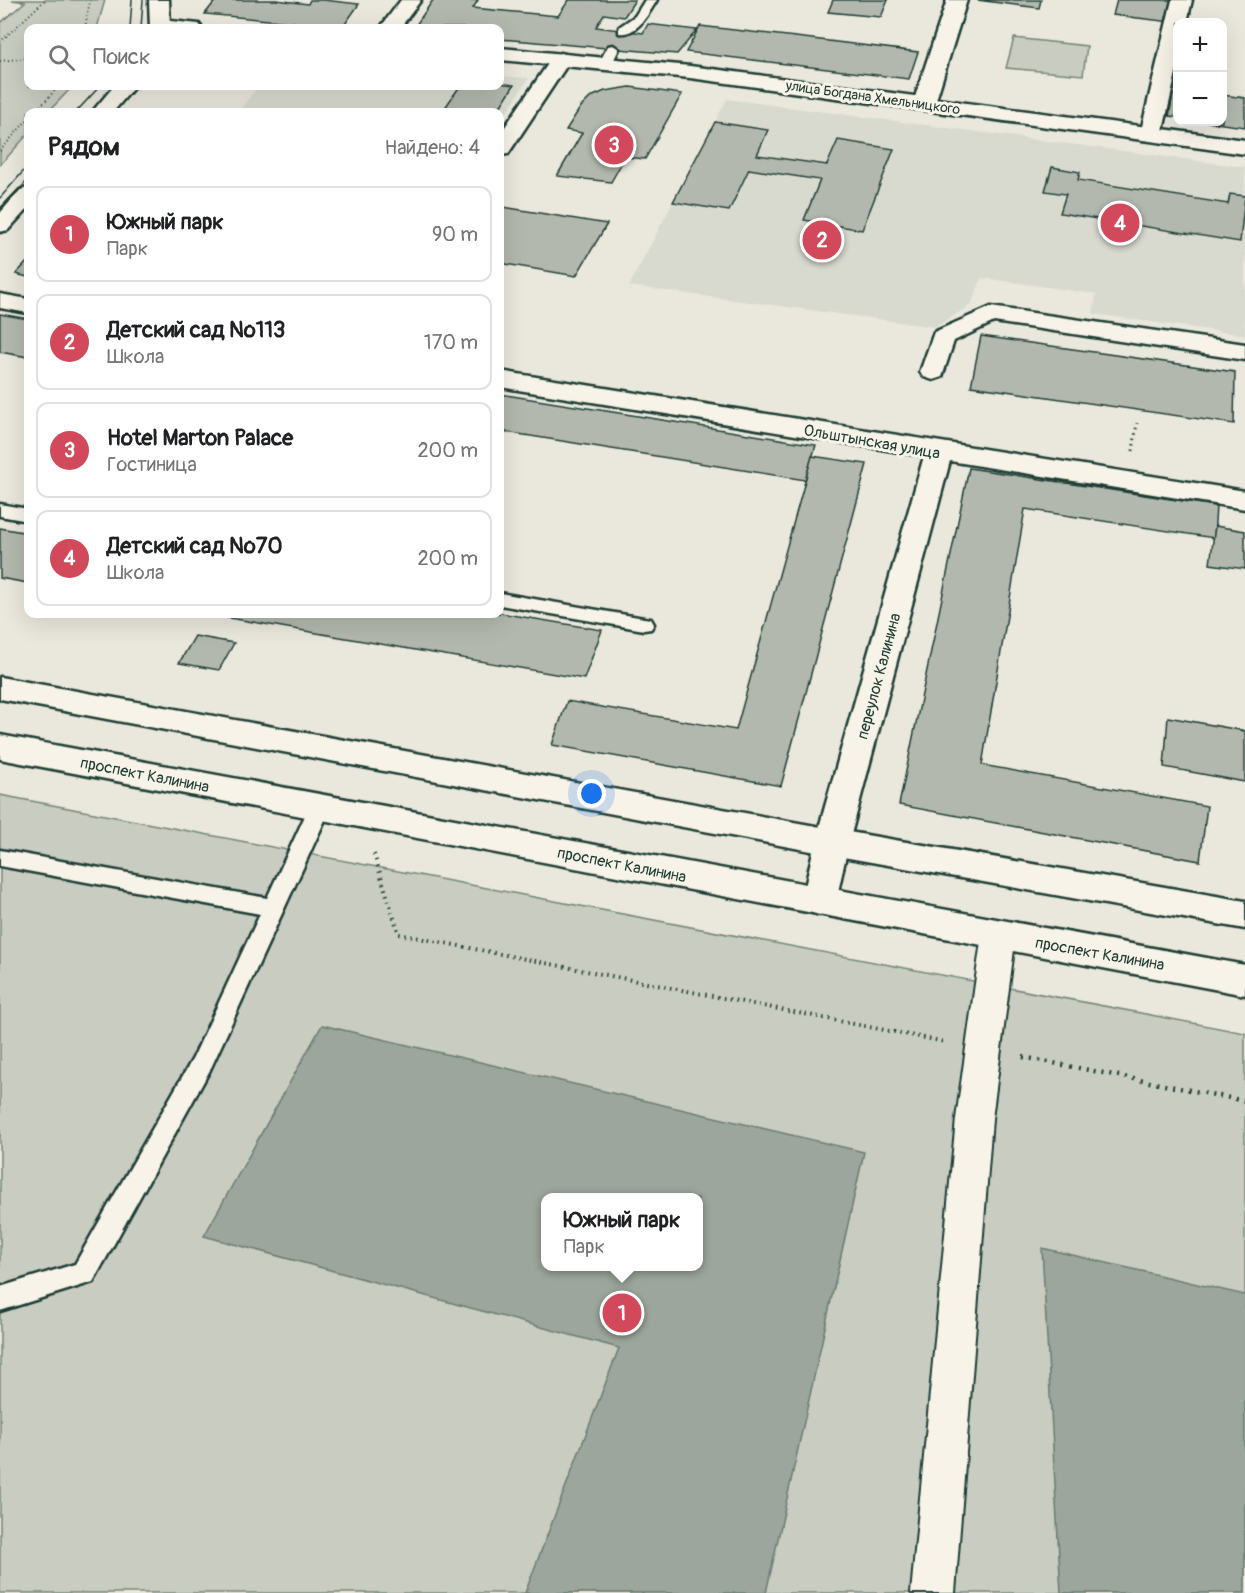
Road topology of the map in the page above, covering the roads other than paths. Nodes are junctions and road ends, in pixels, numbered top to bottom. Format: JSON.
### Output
{"nodes":[{"id":1,"x":159,"y":0,"type":"edge"},
{"id":2,"x":410,"y":0,"type":"edge"},
{"id":3,"x":651,"y":0,"type":"edge"},
{"id":4,"x":957,"y":0,"type":"edge"},
{"id":5,"x":1182,"y":0,"type":"edge"},
{"id":6,"x":160,"y":24,"type":"edge"},
{"id":7,"x":393,"y":24,"type":"edge"},
{"id":8,"x":624,"y":30,"type":"dead end"},
{"id":9,"x":504,"y":54,"type":"edge"},
{"id":10,"x":561,"y":59,"type":"junction"},
{"id":11,"x":121,"y":90,"type":"edge"},
{"id":12,"x":924,"y":103,"type":"junction"},
{"id":13,"x":106,"y":108,"type":"edge"},
{"id":14,"x":1151,"y":135,"type":"junction"},
{"id":15,"x":504,"y":143,"type":"edge"},
{"id":16,"x":1245,"y":147,"type":"edge"},
{"id":17,"x":24,"y":199,"type":"edge"},
{"id":18,"x":0,"y":225,"type":"edge"},
{"id":19,"x":0,"y":301,"type":"edge"},
{"id":20,"x":24,"y":305,"type":"edge"},
{"id":21,"x":1245,"y":352,"type":"edge"},
{"id":22,"x":933,"y":372,"type":"dead end"},
{"id":23,"x":504,"y":381,"type":"edge"},
{"id":24,"x":939,"y":452,"type":"junction"},
{"id":25,"x":1245,"y":500,"type":"edge"},
{"id":26,"x":0,"y":510,"type":"edge"},
{"id":27,"x":24,"y":514,"type":"edge"},
{"id":28,"x":504,"y":600,"type":"edge"},
{"id":29,"x":644,"y":624,"type":"dead end"},
{"id":30,"x":0,"y":688,"type":"edge"},
{"id":31,"x":0,"y":747,"type":"edge"},
{"id":32,"x":320,"y":807,"type":"junction"},
{"id":33,"x":832,"y":842,"type":"junction"},
{"id":34,"x":0,"y":858,"type":"edge"},
{"id":35,"x":819,"y":902,"type":"junction"},
{"id":36,"x":274,"y":908,"type":"junction"},
{"id":37,"x":1245,"y":915,"type":"edge"},
{"id":38,"x":999,"y":934,"type":"junction"},
{"id":39,"x":1245,"y":980,"type":"edge"},
{"id":40,"x":0,"y":1299,"type":"edge"},
{"id":41,"x":933,"y":1593,"type":"edge"}],
"edges":[{"from":1,"to":6,"type":"street"},
{"from":2,"to":7,"type":"street"},
{"from":3,"to":8,"type":"lane"},
{"from":4,"to":12,"type":"street"},
{"from":5,"to":14,"type":"street"},
{"from":9,"to":10,"type":"street","name":"улица Богдана Хмельницкого"},
{"from":10,"to":12,"type":"street","name":"улица Богдана Хмельницкого"},
{"from":10,"to":15,"type":"street"},
{"from":11,"to":13,"type":"street"},
{"from":12,"to":14,"type":"street","name":"улица Богдана Хмельницкого"},
{"from":14,"to":16,"type":"street","name":"улица Богдана Хмельницкого"},
{"from":17,"to":18,"type":"street"},
{"from":19,"to":20,"type":"street"},
{"from":21,"to":22,"type":"street"},
{"from":23,"to":24,"type":"street","name":"Ольштынская улица"},
{"from":24,"to":25,"type":"street","name":"Ольштынская улица"},
{"from":24,"to":33,"type":"street","name":"переулок Калинина"},
{"from":26,"to":27,"type":"lane"},
{"from":28,"to":29,"type":"lane"},
{"from":30,"to":33,"type":"street"},
{"from":31,"to":32,"type":"street","name":"проспект Калинина"},
{"from":32,"to":35,"type":"street","name":"проспект Калинина"},
{"from":32,"to":36,"type":"lane"},
{"from":33,"to":35,"type":"street","name":"переулок Калинина"},
{"from":33,"to":37,"type":"street"},
{"from":34,"to":36,"type":"lane"},
{"from":35,"to":38,"type":"street","name":"проспект Калинина"},
{"from":36,"to":40,"type":"lane"},
{"from":38,"to":39,"type":"street","name":"проспект Калинина"},
{"from":38,"to":41,"type":"street"}]}
